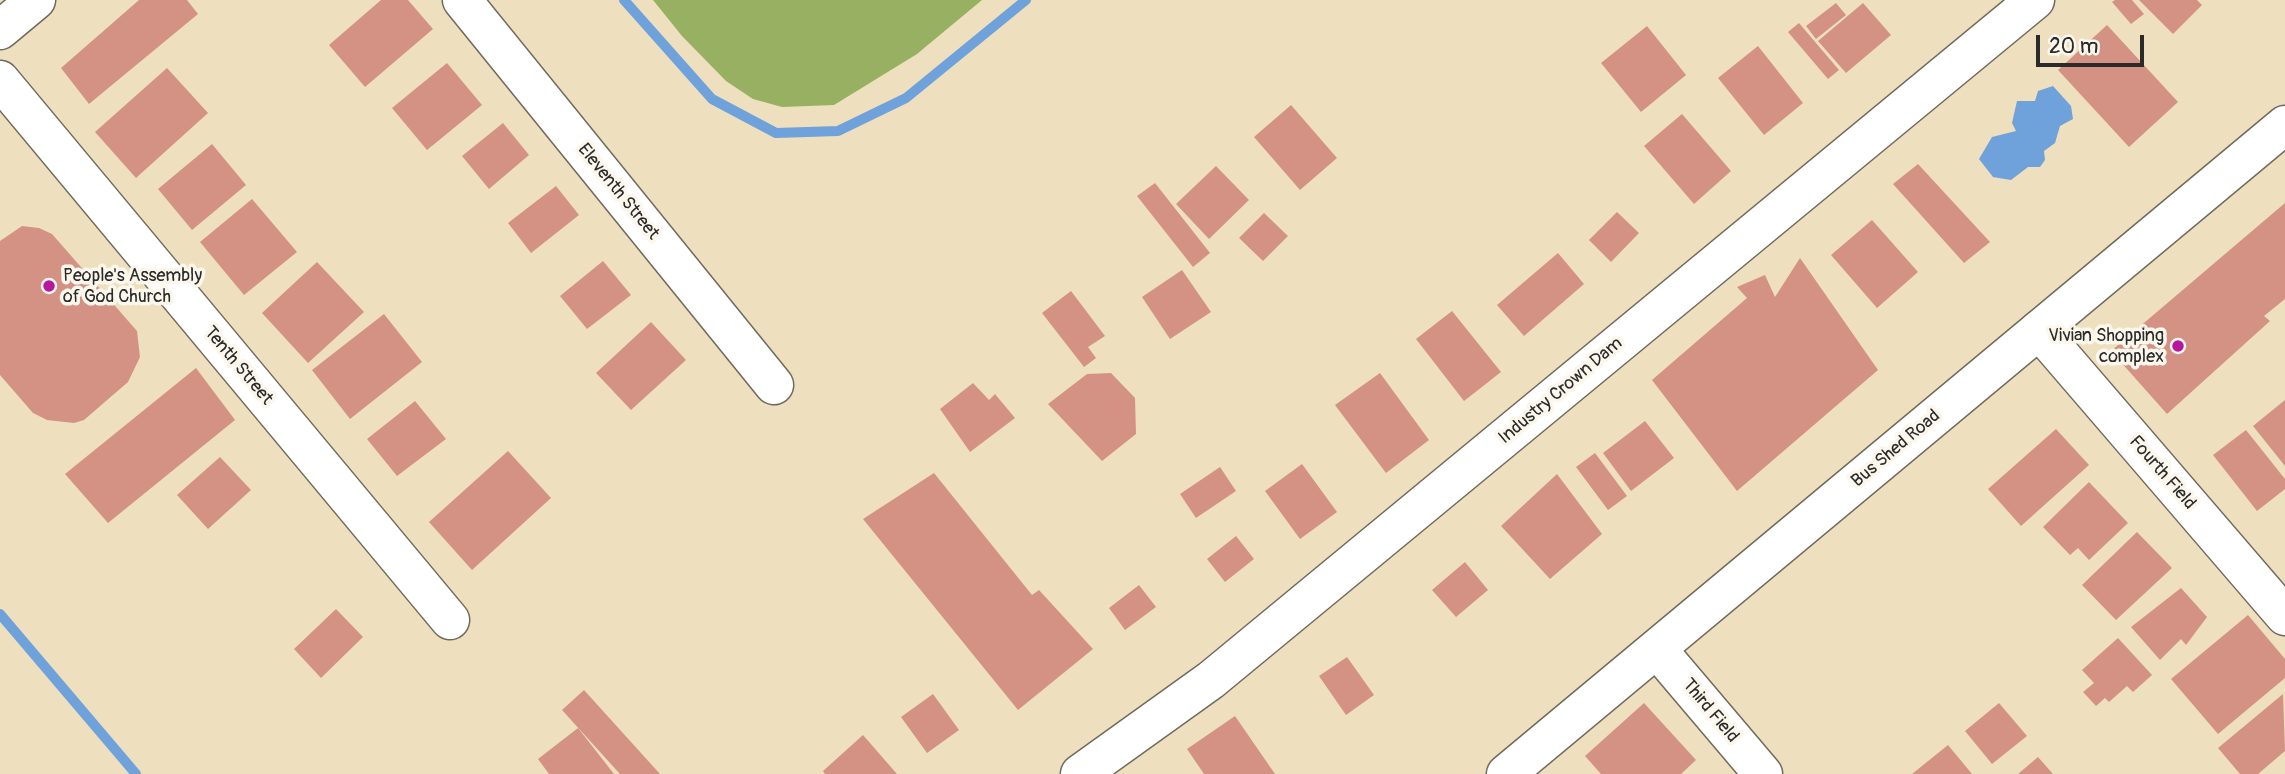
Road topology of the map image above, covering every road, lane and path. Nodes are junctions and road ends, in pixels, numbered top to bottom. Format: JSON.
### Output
{"nodes":[{"id":1,"x":36,"y":0,"type":"edge"},
{"id":2,"x":462,"y":0,"type":"edge"},
{"id":3,"x":2035,"y":0,"type":"edge"},
{"id":4,"x":0,"y":30,"type":"edge"},
{"id":5,"x":0,"y":80,"type":"edge"},
{"id":6,"x":2285,"y":125,"type":"edge"},
{"id":7,"x":2039,"y":330,"type":"junction"},
{"id":8,"x":774,"y":384,"type":"dead end"},
{"id":9,"x":2285,"y":617,"type":"edge"},
{"id":10,"x":450,"y":620,"type":"dead end"},
{"id":11,"x":1657,"y":649,"type":"junction"},
{"id":12,"x":1080,"y":774,"type":"edge"},
{"id":13,"x":1506,"y":774,"type":"edge"},
{"id":14,"x":1762,"y":774,"type":"edge"}],
"edges":[{"from":1,"to":4,"type":"street"},
{"from":2,"to":8,"type":"street","name":"Eleventh Street"},
{"from":3,"to":12,"type":"street","name":"Industry Crown Dam"},
{"from":5,"to":10,"type":"street","name":"Tenth Street"},
{"from":6,"to":7,"type":"street","name":"Bus Shed Road"},
{"from":7,"to":9,"type":"street","name":"Fourth Field"},
{"from":7,"to":11,"type":"street","name":"Bus Shed Road"},
{"from":11,"to":13,"type":"street","name":"Bus Shed Road"},
{"from":11,"to":14,"type":"street","name":"Third Field"}]}
